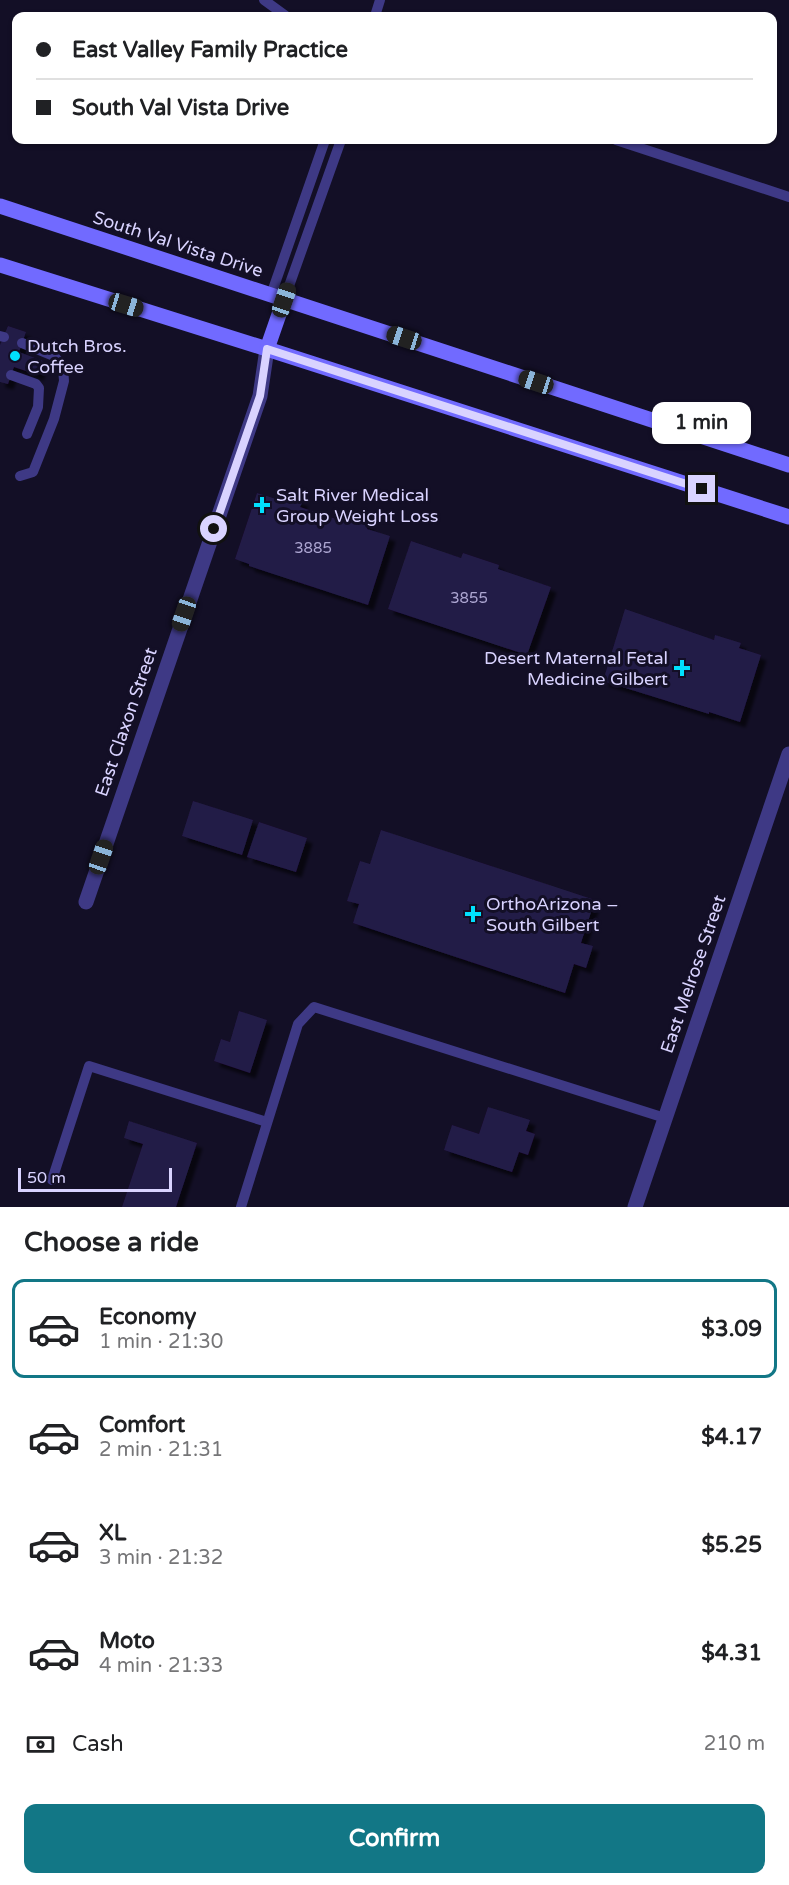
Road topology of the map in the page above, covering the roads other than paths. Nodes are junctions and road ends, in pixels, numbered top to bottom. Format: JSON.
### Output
{"nodes":[{"id":1,"x":264,"y":0,"type":"edge"},
{"id":2,"x":280,"y":12,"type":"edge"},
{"id":3,"x":324,"y":144,"type":"edge"},
{"id":4,"x":339,"y":144,"type":"edge"},
{"id":5,"x":628,"y":144,"type":"edge"},
{"id":6,"x":789,"y":197,"type":"edge"},
{"id":7,"x":0,"y":206,"type":"edge"},
{"id":8,"x":0,"y":265,"type":"edge"},
{"id":9,"x":277,"y":297,"type":"junction"},
{"id":10,"x":22,"y":343,"type":"dead end"},
{"id":11,"x":267,"y":349,"type":"junction"},
{"id":12,"x":11,"y":375,"type":"dead end"},
{"id":13,"x":27,"y":434,"type":"dead end"},
{"id":14,"x":789,"y":465,"type":"edge"},
{"id":15,"x":20,"y":476,"type":"dead end"},
{"id":16,"x":789,"y":517,"type":"edge"},
{"id":17,"x":789,"y":754,"type":"edge"},
{"id":18,"x":86,"y":902,"type":"dead end"},
{"id":19,"x":665,"y":1118,"type":"junction"},
{"id":20,"x":267,"y":1122,"type":"junction"},
{"id":21,"x":52,"y":1180,"type":"dead end"},
{"id":22,"x":241,"y":1207,"type":"edge"},
{"id":23,"x":635,"y":1207,"type":"edge"}],
"edges":[{"from":1,"to":2,"type":"lane"},
{"from":3,"to":9,"type":"lane"},
{"from":4,"to":9,"type":"lane"},
{"from":5,"to":6,"type":"lane"},
{"from":7,"to":9,"type":"main road","name":"South Val Vista Drive"},
{"from":8,"to":11,"type":"main road"},
{"from":9,"to":11,"type":"main road"},
{"from":9,"to":14,"type":"main road","name":"South Val Vista Drive"},
{"from":10,"to":15,"type":"lane"},
{"from":11,"to":16,"type":"main road"},
{"from":11,"to":18,"type":"street","name":"East Claxon Street"},
{"from":12,"to":13,"type":"lane"},
{"from":17,"to":19,"type":"street","name":"East Melrose Street"},
{"from":19,"to":20,"type":"lane"},
{"from":19,"to":23,"type":"street","name":"East Melrose Street"},
{"from":20,"to":21,"type":"lane"},
{"from":20,"to":22,"type":"lane"}]}
